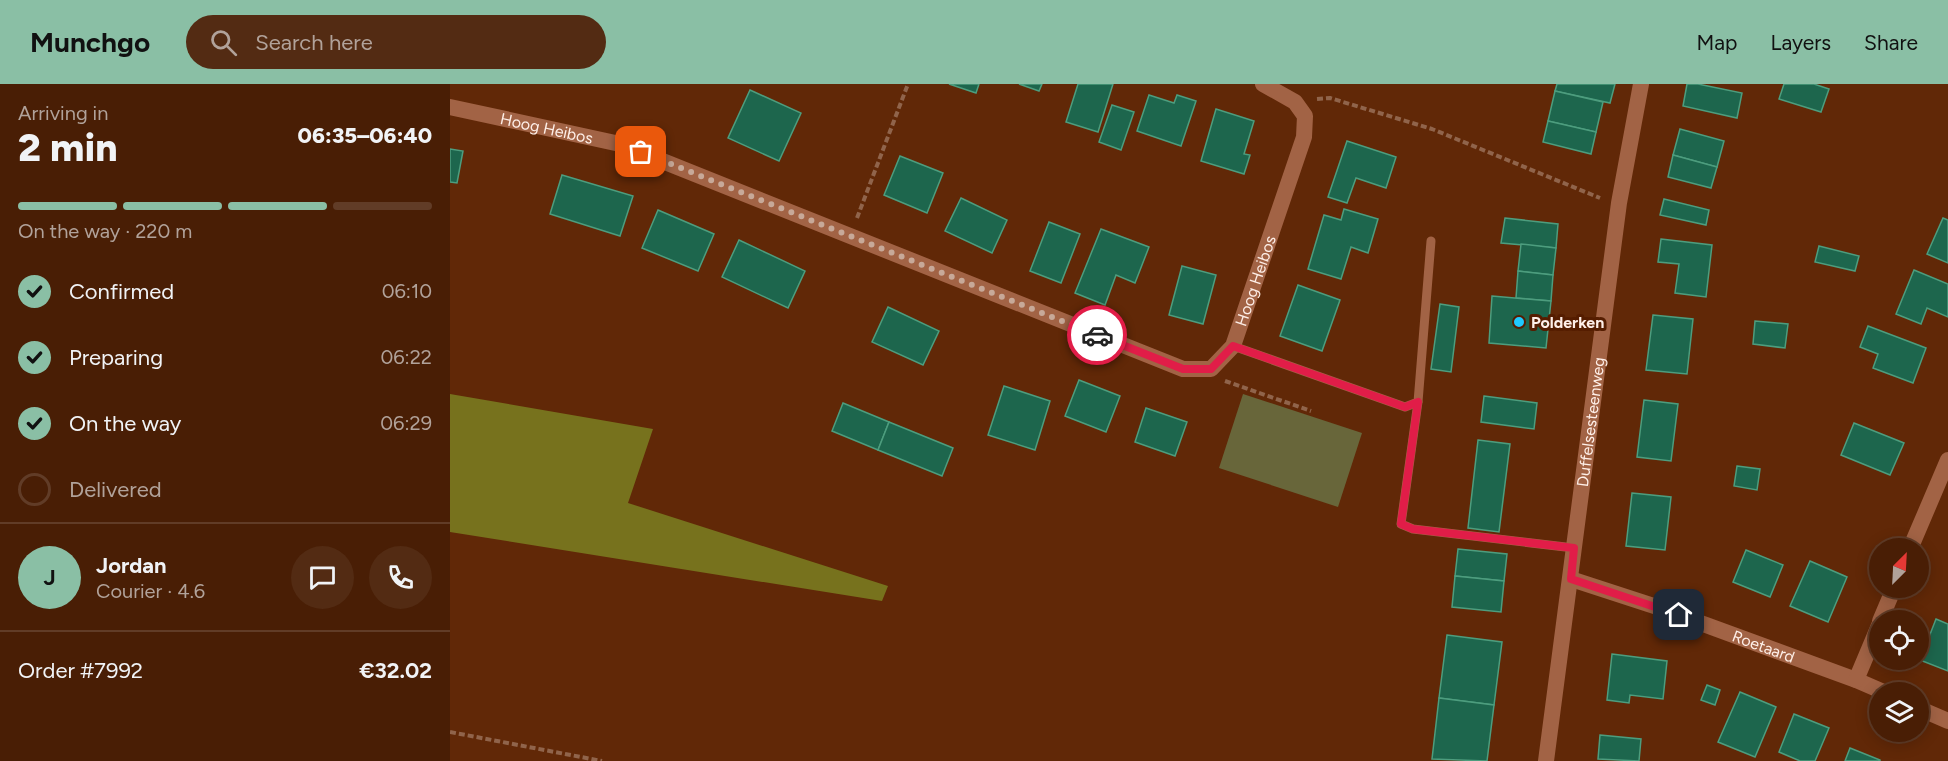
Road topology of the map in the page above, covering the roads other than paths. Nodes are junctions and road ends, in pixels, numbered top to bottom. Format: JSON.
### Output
{"nodes":[{"id":1,"x":1263,"y":84,"type":"edge"},
{"id":2,"x":1641,"y":84,"type":"edge"},
{"id":3,"x":450,"y":107,"type":"edge"},
{"id":4,"x":1431,"y":241,"type":"dead end"},
{"id":5,"x":1233,"y":346,"type":"junction"},
{"id":6,"x":1418,"y":402,"type":"junction"},
{"id":7,"x":1948,"y":460,"type":"edge"},
{"id":8,"x":1915,"y":538,"type":"edge"},
{"id":9,"x":1574,"y":548,"type":"junction"},
{"id":10,"x":1571,"y":579,"type":"junction"},
{"id":11,"x":1869,"y":649,"type":"edge"},
{"id":12,"x":1856,"y":680,"type":"junction"},
{"id":13,"x":1869,"y":686,"type":"edge"},
{"id":14,"x":1929,"y":713,"type":"edge"},
{"id":15,"x":1948,"y":721,"type":"edge"},
{"id":16,"x":1546,"y":761,"type":"edge"}],
"edges":[{"from":1,"to":5,"type":"street","name":"Hoog Heibos"},
{"from":2,"to":9,"type":"street","name":"Duffelsesteenweg"},
{"from":3,"to":5,"type":"street","name":"Hoog Heibos"},
{"from":4,"to":6,"type":"lane"},
{"from":5,"to":6,"type":"lane"},
{"from":6,"to":9,"type":"lane"},
{"from":7,"to":8,"type":"street"},
{"from":9,"to":10,"type":"street","name":"Duffelsesteenweg"},
{"from":10,"to":12,"type":"street","name":"Roetaard"},
{"from":10,"to":16,"type":"street","name":"Duffelsesteenweg"},
{"from":11,"to":12,"type":"street"},
{"from":12,"to":13,"type":"street","name":"Roetaard"},
{"from":14,"to":15,"type":"street"}]}
